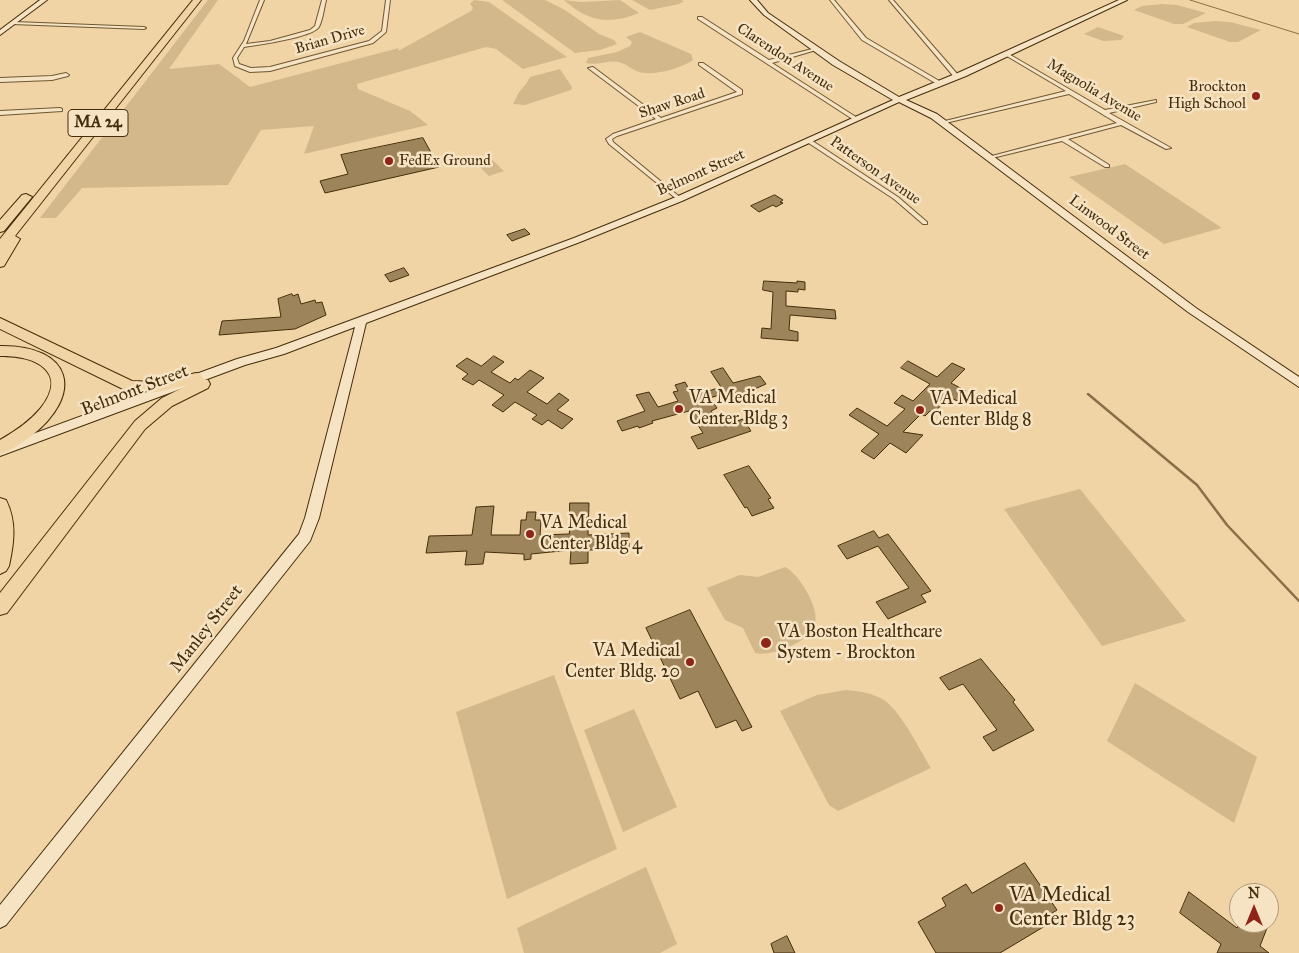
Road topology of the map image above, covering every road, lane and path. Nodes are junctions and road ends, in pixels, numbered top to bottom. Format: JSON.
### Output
{"nodes":[{"id":1,"x":44,"y":0,"type":"edge"},
{"id":2,"x":187,"y":0,"type":"edge"},
{"id":3,"x":197,"y":0,"type":"edge"},
{"id":4,"x":262,"y":0,"type":"edge"},
{"id":5,"x":324,"y":0,"type":"edge"},
{"id":6,"x":388,"y":0,"type":"edge"},
{"id":7,"x":753,"y":0,"type":"edge"},
{"id":8,"x":832,"y":0,"type":"edge"},
{"id":9,"x":890,"y":0,"type":"edge"},
{"id":10,"x":1124,"y":0,"type":"edge"},
{"id":11,"x":700,"y":18,"type":"dead end"},
{"id":12,"x":14,"y":23,"type":"junction"},
{"id":13,"x":144,"y":28,"type":"dead end"},
{"id":14,"x":0,"y":33,"type":"edge"},
{"id":15,"x":243,"y":46,"type":"junction"},
{"id":16,"x":814,"y":49,"type":"junction"},
{"id":17,"x":1007,"y":54,"type":"junction"},
{"id":18,"x":770,"y":62,"type":"junction"},
{"id":19,"x":701,"y":64,"type":"dead end"},
{"id":20,"x":591,"y":68,"type":"dead end"},
{"id":21,"x":66,"y":75,"type":"dead end"},
{"id":22,"x":957,"y":77,"type":"junction"},
{"id":23,"x":0,"y":80,"type":"edge"},
{"id":24,"x":939,"y":83,"type":"junction"},
{"id":25,"x":741,"y":92,"type":"joint"},
{"id":26,"x":1070,"y":92,"type":"junction"},
{"id":27,"x":900,"y":99,"type":"junction"},
{"id":28,"x":1154,"y":101,"type":"dead end"},
{"id":29,"x":60,"y":110,"type":"dead end"},
{"id":30,"x":1104,"y":112,"type":"junction"},
{"id":31,"x":0,"y":113,"type":"edge"},
{"id":32,"x":856,"y":119,"type":"junction"},
{"id":33,"x":661,"y":120,"type":"junction"},
{"id":34,"x":943,"y":123,"type":"junction"},
{"id":35,"x":1122,"y":123,"type":"junction"},
{"id":36,"x":610,"y":138,"type":"joint"},
{"id":37,"x":1064,"y":139,"type":"junction"},
{"id":38,"x":809,"y":141,"type":"junction"},
{"id":39,"x":1168,"y":148,"type":"dead end"},
{"id":40,"x":990,"y":158,"type":"junction"},
{"id":41,"x":1107,"y":166,"type":"dead end"},
{"id":42,"x":679,"y":199,"type":"junction"},
{"id":43,"x":31,"y":207,"type":"junction"},
{"id":44,"x":925,"y":223,"type":"dead end"},
{"id":45,"x":0,"y":226,"type":"edge"},
{"id":46,"x":0,"y":247,"type":"edge"},
{"id":47,"x":0,"y":263,"type":"edge"},
{"id":48,"x":361,"y":322,"type":"junction"},
{"id":49,"x":0,"y":323,"type":"edge"},
{"id":50,"x":0,"y":351,"type":"edge"},
{"id":51,"x":204,"y":380,"type":"junction"},
{"id":52,"x":1299,"y":383,"type":"edge"},
{"id":53,"x":0,"y":449,"type":"edge"},
{"id":54,"x":0,"y":460,"type":"edge"},
{"id":55,"x":0,"y":505,"type":"edge"},
{"id":56,"x":0,"y":566,"type":"edge"},
{"id":57,"x":0,"y":607,"type":"edge"},
{"id":58,"x":0,"y":918,"type":"edge"}],
"edges":[{"from":1,"to":12,"type":"main road"},
{"from":2,"to":45,"type":"highway","number":"MA 24"},
{"from":3,"to":43,"type":"highway","number":"MA 24"},
{"from":4,"to":15,"type":"street"},
{"from":5,"to":15,"type":"street"},
{"from":6,"to":15,"type":"street","name":"Brian Drive"},
{"from":7,"to":16,"type":"main road","name":"Linwood Street"},
{"from":8,"to":24,"type":"street"},
{"from":9,"to":22,"type":"street"},
{"from":10,"to":17,"type":"main road","name":"Belmont Street"},
{"from":11,"to":18,"type":"street","name":"Clarendon Avenue"},
{"from":12,"to":13,"type":"street"},
{"from":12,"to":14,"type":"main road"},
{"from":16,"to":18,"type":"street"},
{"from":16,"to":27,"type":"main road","name":"Linwood Street"},
{"from":17,"to":22,"type":"main road","name":"Belmont Street"},
{"from":17,"to":26,"type":"street","name":"Magnolia Avenue"},
{"from":18,"to":32,"type":"street","name":"Clarendon Avenue"},
{"from":19,"to":25,"type":"street"},
{"from":20,"to":33,"type":"street"},
{"from":21,"to":23,"type":"street"},
{"from":22,"to":24,"type":"main road","name":"Belmont Street"},
{"from":24,"to":27,"type":"main road","name":"Belmont Street"},
{"from":25,"to":33,"type":"street","name":"Shaw Road"},
{"from":26,"to":30,"type":"street","name":"Magnolia Avenue"},
{"from":26,"to":34,"type":"street"},
{"from":27,"to":32,"type":"main road","name":"Belmont Street"},
{"from":27,"to":34,"type":"main road","name":"Linwood Street"},
{"from":28,"to":30,"type":"street"},
{"from":29,"to":31,"type":"street"},
{"from":30,"to":35,"type":"street","name":"Magnolia Avenue"},
{"from":32,"to":38,"type":"main road","name":"Belmont Street"},
{"from":33,"to":36,"type":"street","name":"Shaw Road"},
{"from":34,"to":40,"type":"main road","name":"Linwood Street"},
{"from":35,"to":37,"type":"street"},
{"from":35,"to":39,"type":"street","name":"Magnolia Avenue"},
{"from":36,"to":42,"type":"street"},
{"from":37,"to":40,"type":"street"},
{"from":37,"to":41,"type":"street"},
{"from":38,"to":42,"type":"main road","name":"Belmont Street"},
{"from":38,"to":44,"type":"street","name":"Patterson Avenue"},
{"from":40,"to":52,"type":"main road","name":"Linwood Street"},
{"from":42,"to":48,"type":"main road","name":"Belmont Street"},
{"from":43,"to":46,"type":"highway","number":"MA 24"},
{"from":43,"to":47,"type":"highway"},
{"from":48,"to":51,"type":"main road","name":"Belmont Street"},
{"from":48,"to":58,"type":"main road","name":"Manley Street"},
{"from":49,"to":51,"type":"highway"},
{"from":50,"to":53,"type":"highway"},
{"from":51,"to":53,"type":"main road","name":"Belmont Street"},
{"from":51,"to":54,"type":"main road","name":"Belmont Street"},
{"from":51,"to":57,"type":"highway"},
{"from":55,"to":56,"type":"highway"}]}
